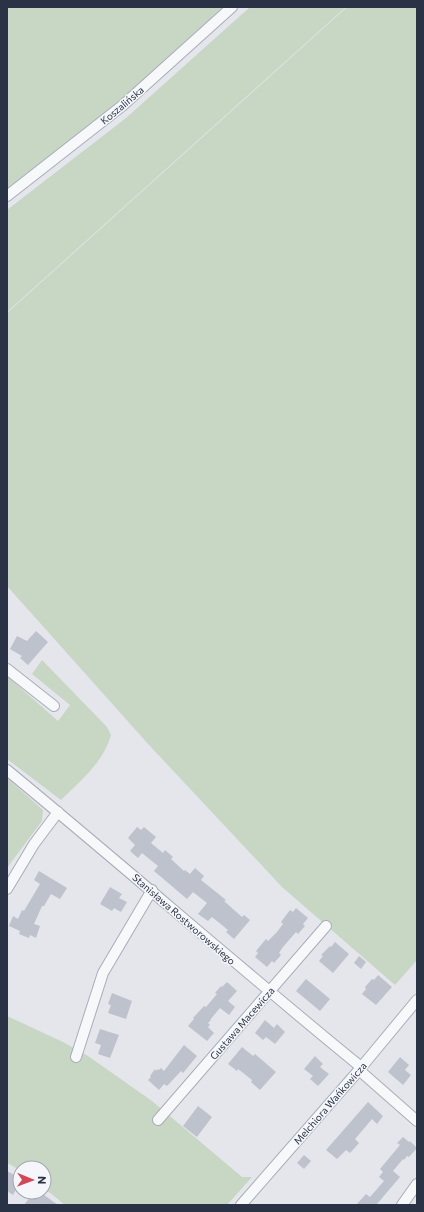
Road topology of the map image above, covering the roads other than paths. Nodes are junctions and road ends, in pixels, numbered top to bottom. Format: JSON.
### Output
{"nodes":[{"id":1,"x":232,"y":7,"type":"edge"},
{"id":2,"x":7,"y":196,"type":"edge"},
{"id":3,"x":7,"y":669,"type":"edge"},
{"id":4,"x":54,"y":706,"type":"dead end"},
{"id":5,"x":7,"y":770,"type":"edge"},
{"id":6,"x":58,"y":812,"type":"junction"},
{"id":7,"x":7,"y":889,"type":"edge"},
{"id":8,"x":152,"y":890,"type":"junction"},
{"id":9,"x":326,"y":926,"type":"dead end"},
{"id":10,"x":270,"y":992,"type":"junction"},
{"id":11,"x":417,"y":1000,"type":"edge"},
{"id":12,"x":76,"y":1057,"type":"dead end"},
{"id":13,"x":360,"y":1068,"type":"junction"},
{"id":14,"x":158,"y":1120,"type":"dead end"},
{"id":15,"x":417,"y":1121,"type":"edge"},
{"id":16,"x":417,"y":1184,"type":"edge"},
{"id":17,"x":247,"y":1203,"type":"edge"},
{"id":18,"x":402,"y":1205,"type":"edge"}],
"edges":[{"from":1,"to":2,"type":"street","name":"Koszalińska"},
{"from":3,"to":4,"type":"street"},
{"from":5,"to":6,"type":"street","name":"Stanisława Rostworowskiego"},
{"from":6,"to":7,"type":"street"},
{"from":6,"to":8,"type":"street","name":"Stanisława Rostworowskiego"},
{"from":8,"to":10,"type":"street","name":"Stanisława Rostworowskiego"},
{"from":8,"to":12,"type":"street"},
{"from":9,"to":10,"type":"street","name":"Gustawa Macewicza"},
{"from":10,"to":13,"type":"street","name":"Stanisława Rostworowskiego"},
{"from":10,"to":14,"type":"street","name":"Gustawa Macewicza"},
{"from":11,"to":13,"type":"street","name":"Melchiora Wańkowicza"},
{"from":13,"to":15,"type":"street","name":"Stanisława Rostworowskiego"},
{"from":13,"to":17,"type":"street","name":"Melchiora Wańkowicza"},
{"from":16,"to":18,"type":"street"}]}
